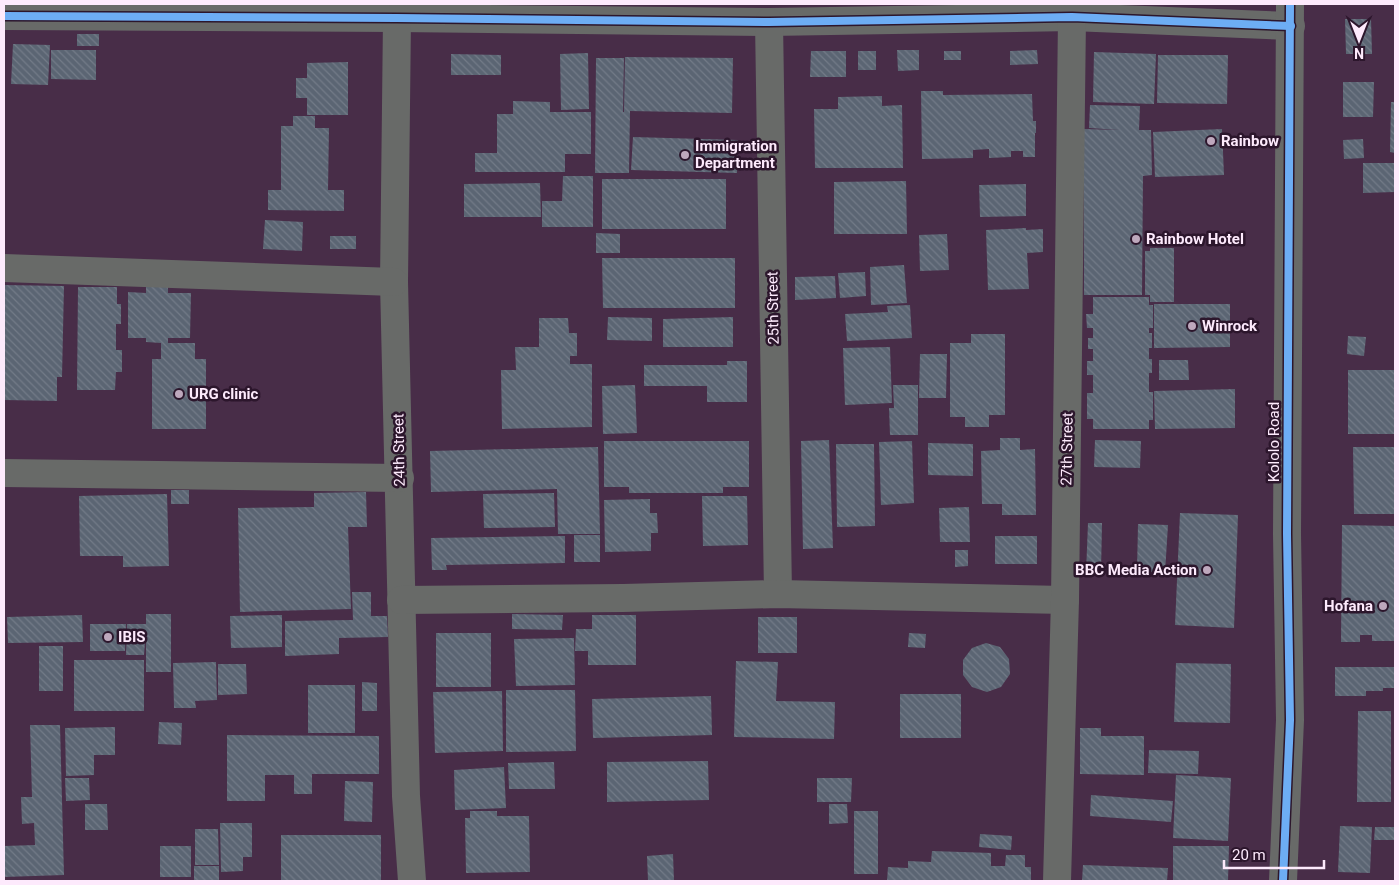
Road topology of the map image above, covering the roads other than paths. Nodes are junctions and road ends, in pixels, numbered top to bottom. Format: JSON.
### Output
{"nodes":[{"id":1,"x":1290,"y":15,"type":"edge"},
{"id":2,"x":4,"y":16,"type":"edge"},
{"id":3,"x":1072,"y":17,"type":"junction"},
{"id":4,"x":397,"y":18,"type":"junction"},
{"id":5,"x":769,"y":22,"type":"junction"},
{"id":6,"x":4,"y":268,"type":"edge"},
{"id":7,"x":394,"y":282,"type":"junction"},
{"id":8,"x":4,"y":473,"type":"edge"},
{"id":9,"x":400,"y":478,"type":"junction"},
{"id":10,"x":778,"y":594,"type":"junction"},
{"id":11,"x":401,"y":600,"type":"junction"},
{"id":12,"x":1066,"y":600,"type":"junction"},
{"id":13,"x":412,"y":881,"type":"edge"},
{"id":14,"x":1057,"y":881,"type":"edge"},
{"id":15,"x":1283,"y":881,"type":"edge"}],
"edges":[{"from":1,"to":3,"type":"street"},
{"from":1,"to":15,"type":"street","name":"Kololo Road"},
{"from":2,"to":4,"type":"street"},
{"from":3,"to":5,"type":"street"},
{"from":3,"to":12,"type":"street","name":"27th Street"},
{"from":4,"to":5,"type":"street"},
{"from":4,"to":7,"type":"street","name":"24th Street"},
{"from":5,"to":10,"type":"street","name":"25th Street"},
{"from":6,"to":7,"type":"street"},
{"from":7,"to":9,"type":"street","name":"24th Street"},
{"from":8,"to":9,"type":"street"},
{"from":9,"to":11,"type":"street","name":"24th Street"},
{"from":10,"to":11,"type":"street"},
{"from":10,"to":12,"type":"street"},
{"from":11,"to":13,"type":"street","name":"24th Street"},
{"from":12,"to":14,"type":"street","name":"27th Street"}]}
